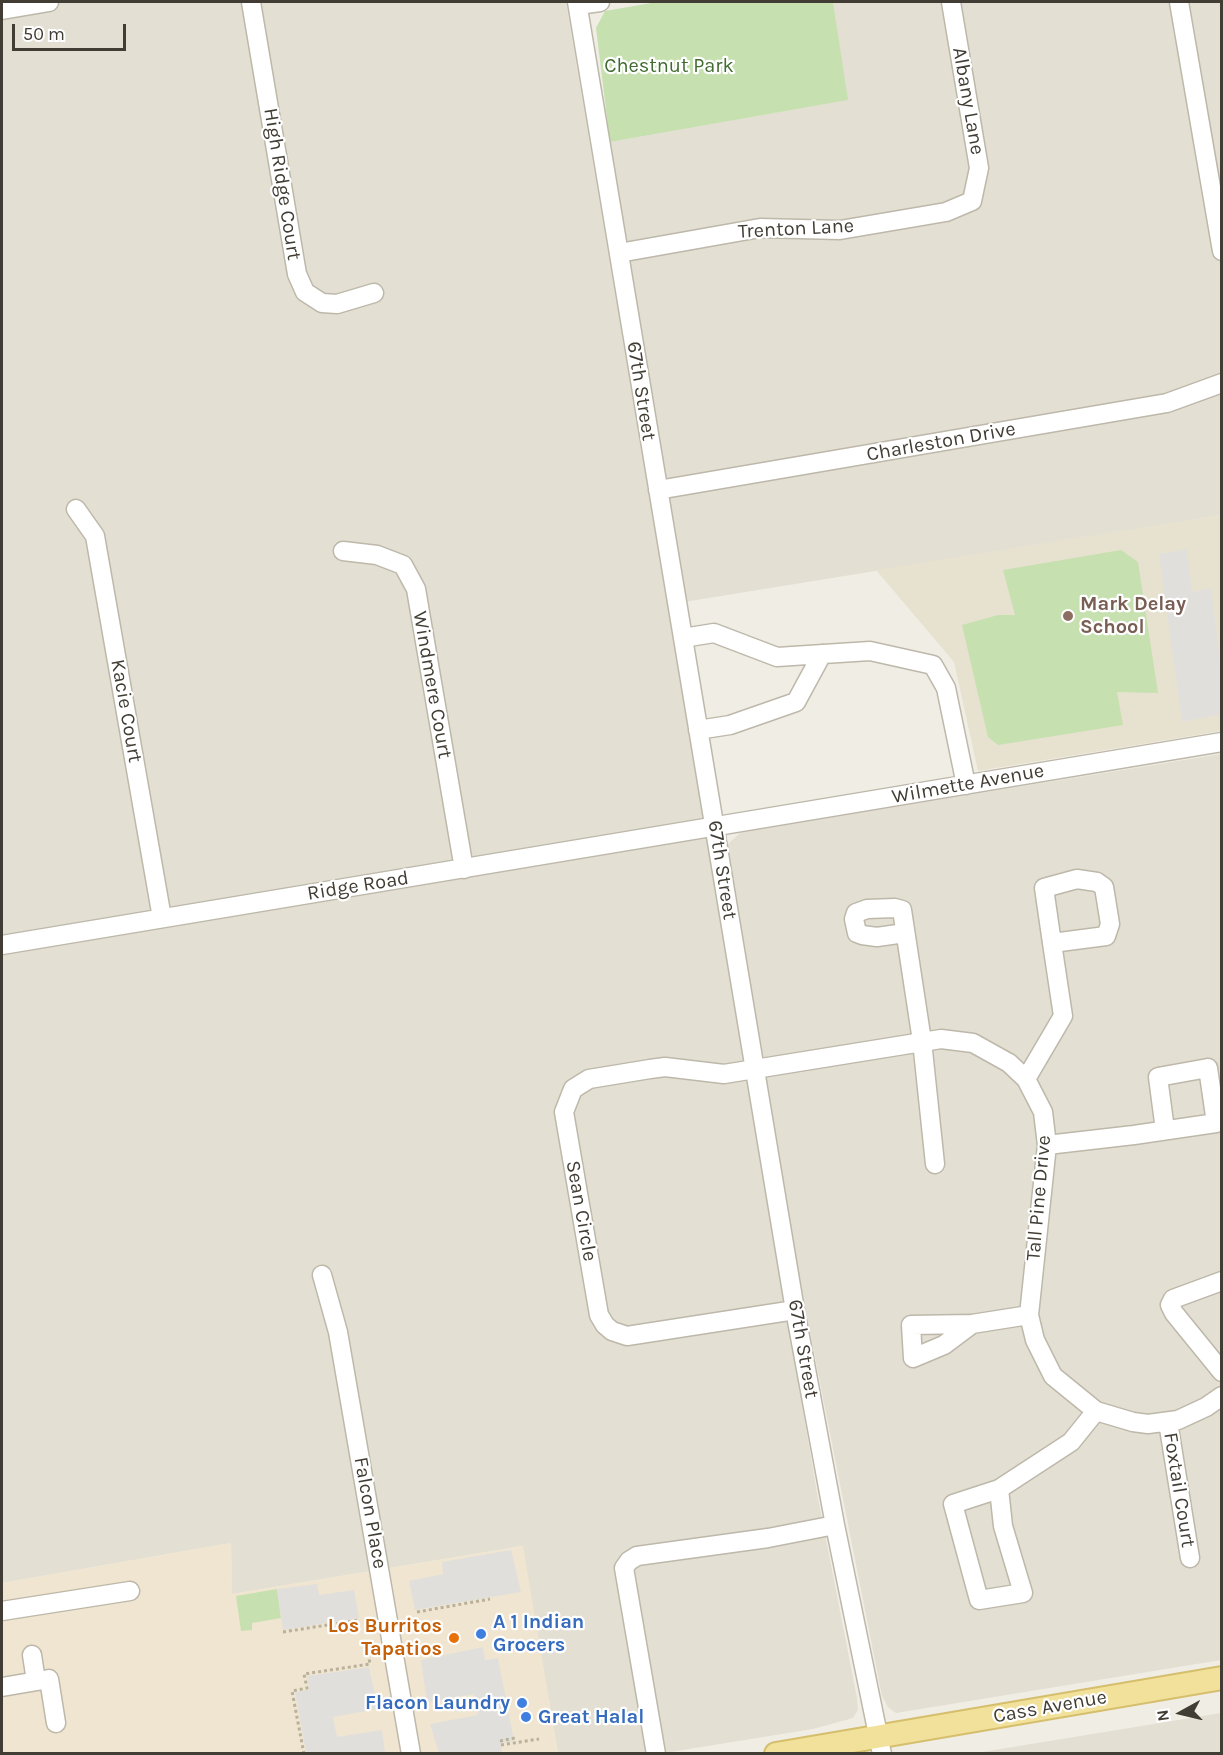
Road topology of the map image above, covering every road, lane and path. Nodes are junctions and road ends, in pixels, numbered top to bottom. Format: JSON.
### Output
{"nodes":[{"id":1,"x":49,"y":2,"type":"edge"},
{"id":2,"x":251,"y":2,"type":"edge"},
{"id":3,"x":600,"y":2,"type":"edge"},
{"id":4,"x":951,"y":2,"type":"edge"},
{"id":5,"x":1179,"y":2,"type":"edge"},
{"id":6,"x":577,"y":3,"type":"edge"},
{"id":7,"x":2,"y":10,"type":"edge"},
{"id":8,"x":972,"y":201,"type":"joint"},
{"id":9,"x":1221,"y":251,"type":"edge"},
{"id":10,"x":619,"y":253,"type":"junction"},
{"id":11,"x":374,"y":293,"type":"dead end"},
{"id":12,"x":1221,"y":383,"type":"edge"},
{"id":13,"x":658,"y":490,"type":"junction"},
{"id":14,"x":76,"y":509,"type":"dead end"},
{"id":15,"x":343,"y":550,"type":"dead end"},
{"id":16,"x":683,"y":638,"type":"junction"},
{"id":17,"x":822,"y":654,"type":"junction"},
{"id":18,"x":698,"y":730,"type":"junction"},
{"id":19,"x":1221,"y":742,"type":"edge"},
{"id":20,"x":966,"y":785,"type":"junction"},
{"id":21,"x":715,"y":828,"type":"junction"},
{"id":22,"x":464,"y":869,"type":"junction"},
{"id":23,"x":162,"y":918,"type":"junction"},
{"id":24,"x":905,"y":933,"type":"dead end"},
{"id":25,"x":1052,"y":943,"type":"dead end"},
{"id":26,"x":2,"y":945,"type":"edge"},
{"id":27,"x":922,"y":1041,"type":"junction"},
{"id":28,"x":755,"y":1069,"type":"junction"},
{"id":29,"x":1026,"y":1079,"type":"junction"},
{"id":30,"x":1166,"y":1130,"type":"dead end"},
{"id":31,"x":1047,"y":1145,"type":"junction"},
{"id":32,"x":935,"y":1164,"type":"dead end"},
{"id":33,"x":322,"y":1275,"type":"dead end"},
{"id":34,"x":1221,"y":1281,"type":"edge"},
{"id":35,"x":795,"y":1310,"type":"junction"},
{"id":36,"x":1029,"y":1315,"type":"junction"},
{"id":37,"x":972,"y":1323,"type":"dead end"},
{"id":38,"x":1221,"y":1372,"type":"edge"},
{"id":39,"x":1221,"y":1396,"type":"edge"},
{"id":40,"x":1096,"y":1412,"type":"junction"},
{"id":41,"x":1168,"y":1422,"type":"junction"},
{"id":42,"x":999,"y":1489,"type":"junction"},
{"id":43,"x":835,"y":1525,"type":"junction"},
{"id":44,"x":1190,"y":1558,"type":"dead end"},
{"id":45,"x":130,"y":1591,"type":"dead end"},
{"id":46,"x":490,"y":1599,"type":"dead end"},
{"id":47,"x":2,"y":1611,"type":"edge"},
{"id":48,"x":417,"y":1612,"type":"dead end"},
{"id":49,"x":359,"y":1620,"type":"dead end"},
{"id":50,"x":283,"y":1632,"type":"dead end"},
{"id":51,"x":366,"y":1641,"type":"dead end"},
{"id":52,"x":32,"y":1656,"type":"dead end"},
{"id":53,"x":1221,"y":1678,"type":"edge"},
{"id":54,"x":36,"y":1681,"type":"junction"},
{"id":55,"x":2,"y":1687,"type":"edge"},
{"id":56,"x":56,"y":1723,"type":"dead end"},
{"id":57,"x":515,"y":1738,"type":"dead end"},
{"id":58,"x":539,"y":1739,"type":"dead end"},
{"id":59,"x":880,"y":1745,"type":"edge"},
{"id":60,"x":304,"y":1754,"type":"edge"},
{"id":61,"x":411,"y":1754,"type":"edge"},
{"id":62,"x":656,"y":1754,"type":"edge"},
{"id":63,"x":776,"y":1754,"type":"edge"}],
"edges":[{"from":1,"to":7,"type":"street"},
{"from":2,"to":11,"type":"street","name":"High Ridge Court"},
{"from":3,"to":6,"type":"street"},
{"from":4,"to":8,"type":"street","name":"Albany Lane"},
{"from":5,"to":9,"type":"street"},
{"from":6,"to":10,"type":"street","name":"67th Street"},
{"from":8,"to":10,"type":"street","name":"Trenton Lane"},
{"from":10,"to":13,"type":"street","name":"67th Street"},
{"from":12,"to":13,"type":"street","name":"Charleston Drive"},
{"from":13,"to":16,"type":"street","name":"67th Street"},
{"from":14,"to":23,"type":"street","name":"Kacie Court"},
{"from":15,"to":22,"type":"street","name":"Windmere Court"},
{"from":16,"to":17,"type":"street"},
{"from":16,"to":18,"type":"street","name":"67th Street"},
{"from":17,"to":18,"type":"street"},
{"from":17,"to":20,"type":"street"},
{"from":18,"to":21,"type":"street","name":"67th Street"},
{"from":19,"to":20,"type":"street","name":"Wilmette Avenue"},
{"from":20,"to":21,"type":"street","name":"Wilmette Avenue"},
{"from":21,"to":22,"type":"street","name":"Ridge Road"},
{"from":21,"to":28,"type":"street","name":"67th Street"},
{"from":22,"to":23,"type":"street","name":"Ridge Road"},
{"from":23,"to":26,"type":"street","name":"Ridge Road"},
{"from":24,"to":27,"type":"street"},
{"from":25,"to":29,"type":"street"},
{"from":27,"to":28,"type":"street","name":"Tall Pine Drive"},
{"from":27,"to":29,"type":"street","name":"Tall Pine Drive"},
{"from":27,"to":32,"type":"street"},
{"from":28,"to":35,"type":"street","name":"67th Street"},
{"from":28,"to":35,"type":"street","name":"Sean Circle"},
{"from":29,"to":31,"type":"street","name":"Tall Pine Drive"},
{"from":30,"to":31,"type":"street"},
{"from":31,"to":36,"type":"street","name":"Tall Pine Drive"},
{"from":33,"to":61,"type":"street","name":"Falcon Place"},
{"from":34,"to":38,"type":"street"},
{"from":35,"to":43,"type":"street","name":"67th Street"},
{"from":36,"to":37,"type":"street"},
{"from":36,"to":40,"type":"street","name":"Tall Pine Drive"},
{"from":39,"to":41,"type":"street","name":"Tall Pine Drive"},
{"from":40,"to":41,"type":"street","name":"Tall Pine Drive"},
{"from":40,"to":42,"type":"street"},
{"from":41,"to":44,"type":"street","name":"Foxtail Court"},
{"from":42,"to":42,"type":"street"},
{"from":43,"to":59,"type":"street","name":"67th Street"},
{"from":43,"to":62,"type":"street"},
{"from":45,"to":47,"type":"street"},
{"from":46,"to":48,"type":"path"},
{"from":49,"to":50,"type":"path"},
{"from":51,"to":60,"type":"path"},
{"from":52,"to":54,"type":"street"},
{"from":53,"to":59,"type":"main road","name":"Cass Avenue"},
{"from":54,"to":55,"type":"street"},
{"from":54,"to":56,"type":"street"},
{"from":57,"to":58,"type":"path"},
{"from":59,"to":63,"type":"main road","name":"Cass Avenue"}]}
